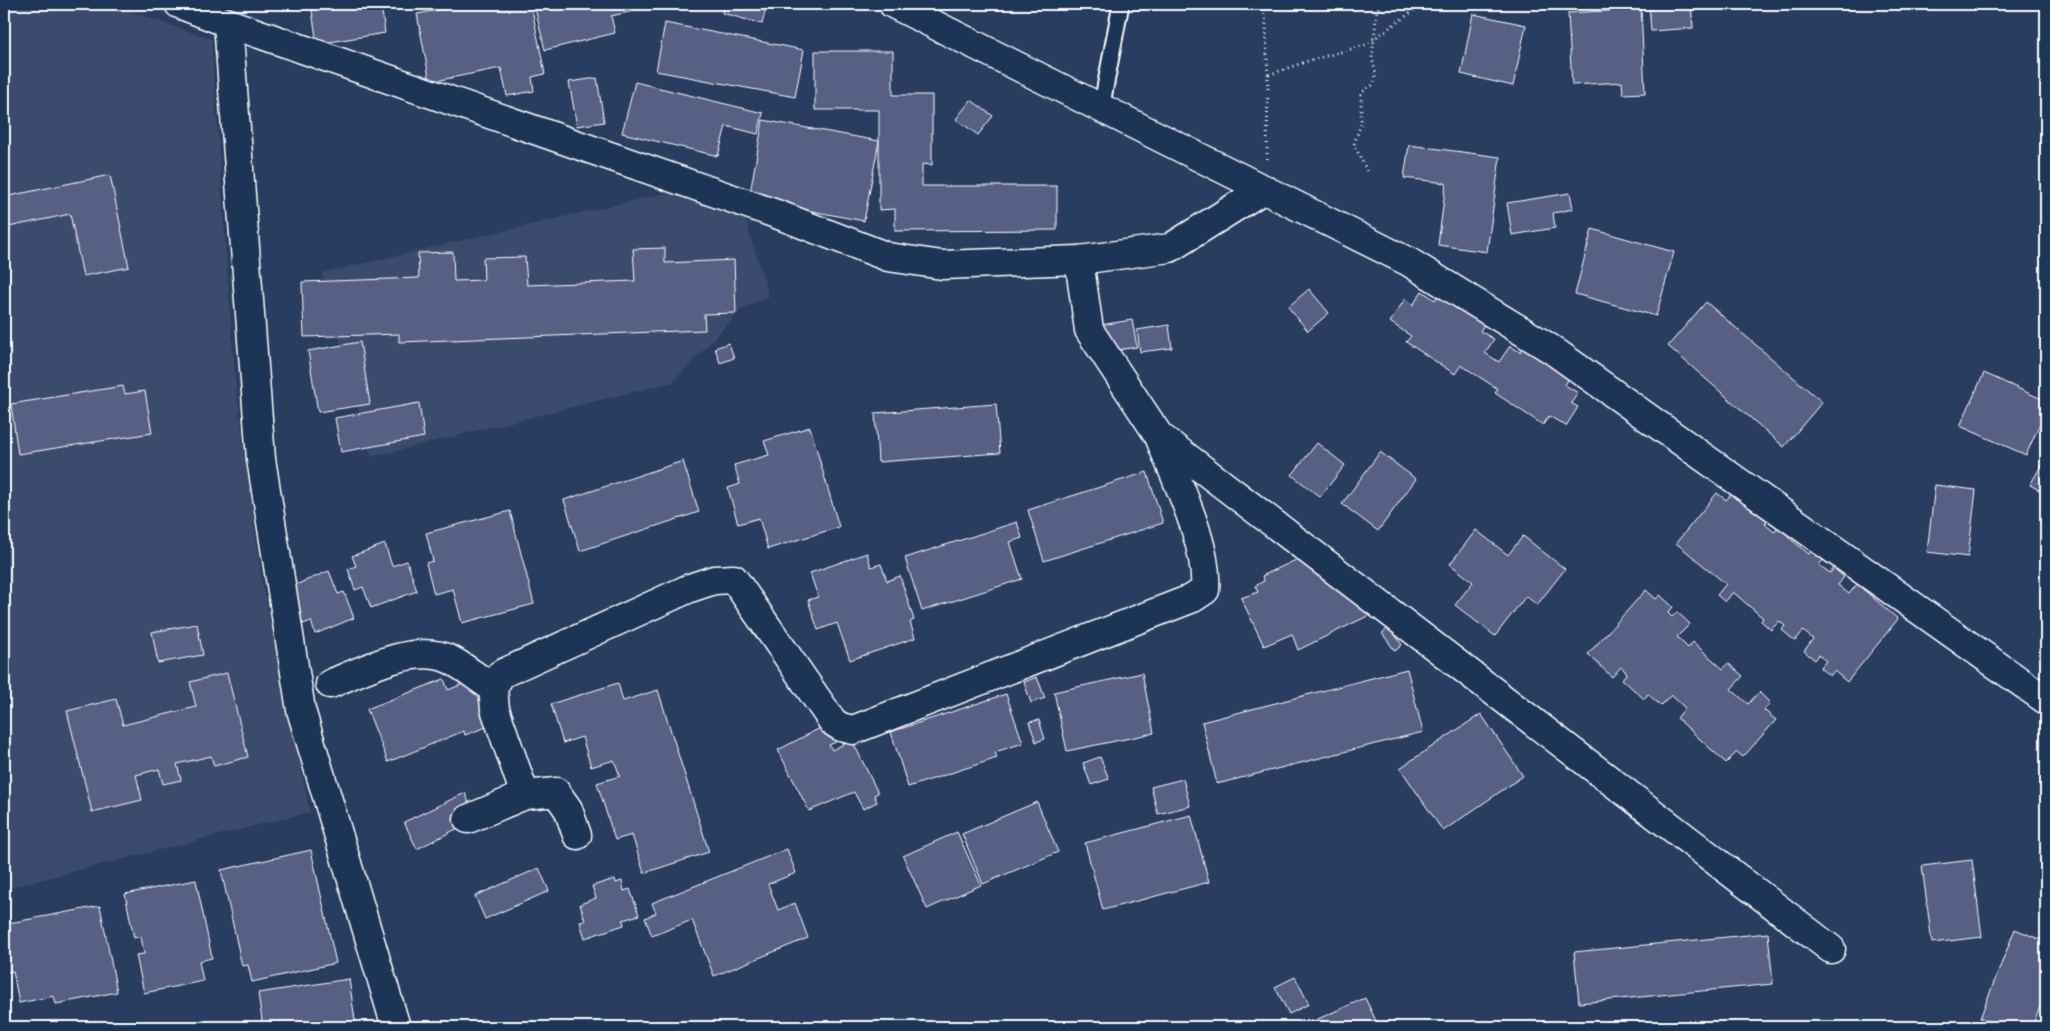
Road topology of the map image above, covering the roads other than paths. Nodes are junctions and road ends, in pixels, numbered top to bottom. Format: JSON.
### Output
{"nodes":[{"id":1,"x":179,"y":4,"type":"edge"},
{"id":2,"x":893,"y":4,"type":"edge"},
{"id":3,"x":1121,"y":4,"type":"edge"},
{"id":4,"x":228,"y":23,"type":"junction"},
{"id":5,"x":1101,"y":110,"type":"junction"},
{"id":6,"x":1264,"y":189,"type":"junction"},
{"id":7,"x":1079,"y":260,"type":"junction"},
{"id":8,"x":1158,"y":436,"type":"junction"},
{"id":9,"x":330,"y":684,"type":"dead end"},
{"id":10,"x":493,"y":688,"type":"junction"},
{"id":11,"x":2046,"y":700,"type":"edge"},
{"id":12,"x":525,"y":794,"type":"junction"},
{"id":13,"x":468,"y":819,"type":"dead end"},
{"id":14,"x":576,"y":835,"type":"dead end"},
{"id":15,"x":1832,"y":949,"type":"dead end"},
{"id":16,"x":396,"y":1027,"type":"edge"}],
"edges":[{"from":1,"to":4,"type":"street"},
{"from":2,"to":5,"type":"street"},
{"from":3,"to":5,"type":"lane"},
{"from":4,"to":7,"type":"street"},
{"from":4,"to":16,"type":"street"},
{"from":5,"to":6,"type":"street"},
{"from":6,"to":7,"type":"street"},
{"from":6,"to":11,"type":"street"},
{"from":7,"to":8,"type":"street"},
{"from":8,"to":10,"type":"street"},
{"from":8,"to":15,"type":"street"},
{"from":9,"to":10,"type":"street"},
{"from":10,"to":12,"type":"street"},
{"from":12,"to":13,"type":"street"},
{"from":12,"to":14,"type":"street"}]}
